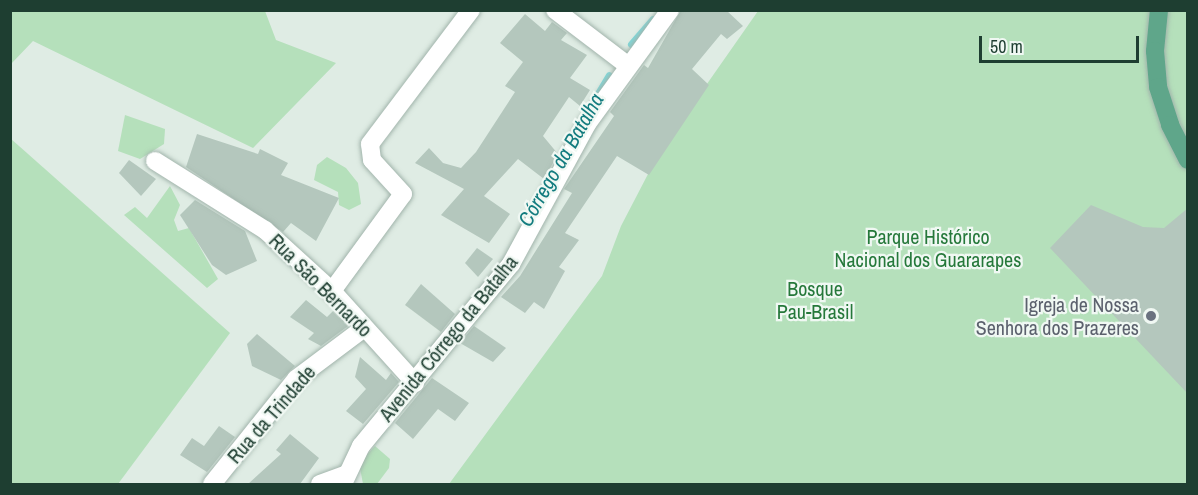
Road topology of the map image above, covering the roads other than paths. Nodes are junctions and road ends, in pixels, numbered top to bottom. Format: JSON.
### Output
{"nodes":[{"id":1,"x":471,"y":10,"type":"edge"},
{"id":2,"x":555,"y":10,"type":"edge"},
{"id":3,"x":669,"y":10,"type":"edge"},
{"id":4,"x":1159,"y":10,"type":"edge"},
{"id":5,"x":626,"y":64,"type":"junction"},
{"id":6,"x":1188,"y":160,"type":"edge"},
{"id":7,"x":155,"y":161,"type":"dead end"},
{"id":8,"x":332,"y":291,"type":"junction"},
{"id":9,"x":364,"y":328,"type":"junction"},
{"id":10,"x":415,"y":383,"type":"junction"},
{"id":11,"x":344,"y":480,"type":"edge"},
{"id":12,"x":212,"y":484,"type":"edge"},
{"id":13,"x":320,"y":484,"type":"edge"}],
"edges":[{"from":1,"to":8,"type":"street"},
{"from":2,"to":5,"type":"street"},
{"from":3,"to":5,"type":"street","name":"Avenida Córrego da Batalha"},
{"from":4,"to":6,"type":"main road"},
{"from":5,"to":10,"type":"street","name":"Avenida Córrego da Batalha"},
{"from":7,"to":8,"type":"street","name":"Rua São Bernardo"},
{"from":8,"to":9,"type":"street","name":"Rua São Bernardo"},
{"from":9,"to":10,"type":"street","name":"Rua São Bernardo"},
{"from":9,"to":12,"type":"street","name":"Rua da Trindade"},
{"from":10,"to":11,"type":"street","name":"Avenida Córrego da Batalha"},
{"from":11,"to":13,"type":"street"}]}
